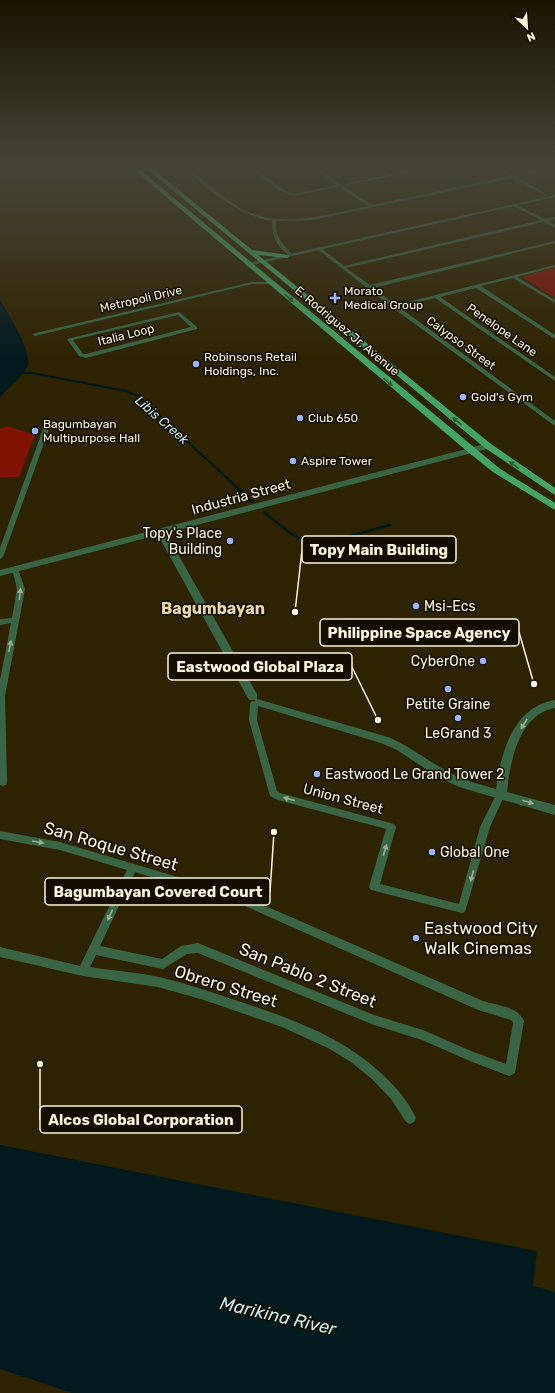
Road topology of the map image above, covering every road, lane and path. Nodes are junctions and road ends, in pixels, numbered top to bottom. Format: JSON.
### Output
{"nodes":[{"id":1,"x":206,"y":229,"type":"edge"},
{"id":2,"x":222,"y":229,"type":"edge"},
{"id":3,"x":274,"y":229,"type":"edge"},
{"id":4,"x":408,"y":229,"type":"edge"},
{"id":5,"x":508,"y":229,"type":"edge"},
{"id":6,"x":555,"y":242,"type":"edge"},
{"id":7,"x":319,"y":249,"type":"junction"},
{"id":8,"x":248,"y":250,"type":"junction"},
{"id":9,"x":291,"y":255,"type":"junction"},
{"id":10,"x":261,"y":261,"type":"junction"},
{"id":11,"x":248,"y":264,"type":"junction"},
{"id":12,"x":555,"y":266,"type":"edge"},
{"id":13,"x":344,"y":267,"type":"junction"},
{"id":14,"x":278,"y":275,"type":"junction"},
{"id":15,"x":263,"y":276,"type":"junction"},
{"id":16,"x":514,"y":277,"type":"junction"},
{"id":17,"x":252,"y":283,"type":"junction"},
{"id":18,"x":272,"y":284,"type":"junction"},
{"id":19,"x":477,"y":286,"type":"junction"},
{"id":20,"x":369,"y":287,"type":"junction"},
{"id":21,"x":437,"y":296,"type":"junction"},
{"id":22,"x":555,"y":302,"type":"edge"},
{"id":23,"x":395,"y":307,"type":"junction"},
{"id":24,"x":111,"y":316,"type":"junction"},
{"id":25,"x":121,"y":327,"type":"junction"},
{"id":26,"x":195,"y":328,"type":"junction"},
{"id":27,"x":202,"y":330,"type":"dead end"},
{"id":28,"x":35,"y":334,"type":"dead end"},
{"id":29,"x":62,"y":338,"type":"dead end"},
{"id":30,"x":555,"y":338,"type":"edge"},
{"id":31,"x":70,"y":339,"type":"junction"},
{"id":32,"x":555,"y":379,"type":"edge"},
{"id":33,"x":49,"y":421,"type":"dead end"},
{"id":34,"x":555,"y":424,"type":"edge"},
{"id":35,"x":488,"y":446,"type":"junction"},
{"id":36,"x":471,"y":450,"type":"junction"},
{"id":37,"x":552,"y":490,"type":"edge"},
{"id":38,"x":555,"y":507,"type":"edge"},
{"id":39,"x":161,"y":532,"type":"junction"},
{"id":40,"x":0,"y":557,"type":"edge"},
{"id":41,"x":15,"y":569,"type":"junction"},
{"id":42,"x":0,"y":573,"type":"edge"},
{"id":43,"x":15,"y":620,"type":"junction"},
{"id":44,"x":0,"y":622,"type":"edge"},
{"id":45,"x":255,"y":701,"type":"junction"},
{"id":46,"x":555,"y":704,"type":"edge"},
{"id":47,"x":3,"y":782,"type":"dead end"},
{"id":48,"x":501,"y":794,"type":"junction"},
{"id":49,"x":555,"y":810,"type":"edge"},
{"id":50,"x":0,"y":835,"type":"edge"},
{"id":51,"x":133,"y":868,"type":"junction"},
{"id":52,"x":94,"y":950,"type":"junction"},
{"id":53,"x":0,"y":952,"type":"edge"},
{"id":54,"x":83,"y":971,"type":"junction"},
{"id":55,"x":509,"y":1070,"type":"joint"},
{"id":56,"x":410,"y":1118,"type":"dead end"}],
"edges":[{"from":1,"to":11,"type":"main road","name":"E. Rodriguez Jr. Avenue"},
{"from":2,"to":8,"type":"main road","name":"E. Rodriguez Jr. Avenue"},
{"from":3,"to":9,"type":"street"},
{"from":4,"to":7,"type":"street"},
{"from":5,"to":13,"type":"street"},
{"from":6,"to":20,"type":"street"},
{"from":7,"to":9,"type":"street"},
{"from":7,"to":13,"type":"street","name":"Calypso Street"},
{"from":8,"to":9,"type":"main road"},
{"from":8,"to":10,"type":"main road","name":"E. Rodriguez Jr. Avenue"},
{"from":9,"to":10,"type":"street"},
{"from":9,"to":14,"type":"main road"},
{"from":10,"to":11,"type":"street"},
{"from":10,"to":14,"type":"main road","name":"E. Rodriguez Jr. Avenue"},
{"from":11,"to":15,"type":"main road","name":"E. Rodriguez Jr. Avenue"},
{"from":12,"to":16,"type":"street"},
{"from":13,"to":20,"type":"street","name":"Calypso Street"},
{"from":35,"to":14,"type":"main road","name":"E. Rodriguez Jr. Avenue","one_way":true},
{"from":15,"to":17,"type":"street","name":"Metropoli Drive"},
{"from":15,"to":18,"type":"main road","name":"E. Rodriguez Jr. Avenue"},
{"from":16,"to":19,"type":"street"},
{"from":16,"to":22,"type":"street"},
{"from":17,"to":18,"type":"street","name":"Metropoli Drive"},
{"from":17,"to":24,"type":"street","name":"Metropoli Drive"},
{"from":18,"to":36,"type":"main road","name":"E. Rodriguez Jr. Avenue","one_way":true},
{"from":19,"to":21,"type":"street"},
{"from":19,"to":30,"type":"street"},
{"from":20,"to":23,"type":"street","name":"Calypso Street"},
{"from":21,"to":23,"type":"street"},
{"from":21,"to":32,"type":"street","name":"Penelope Lane"},
{"from":23,"to":34,"type":"street","name":"Calypso Street"},
{"from":24,"to":25,"type":"street","name":"Italia Loop"},
{"from":24,"to":28,"type":"street","name":"Metropoli Drive"},
{"from":25,"to":26,"type":"street","name":"Italia Loop"},
{"from":25,"to":31,"type":"street","name":"Italia Loop"},
{"from":26,"to":27,"type":"street","name":"Italia Loop"},
{"from":26,"to":31,"type":"street","name":"Italia Loop"},
{"from":29,"to":31,"type":"street","name":"Italia Loop"},
{"from":33,"to":40,"type":"street"},
{"from":35,"to":36,"type":"street","name":"Industria Street"},
{"from":37,"to":35,"type":"main road","name":"E. Rodriguez Jr. Avenue","one_way":true},
{"from":36,"to":38,"type":"main road","name":"E. Rodriguez Jr. Avenue"},
{"from":36,"to":39,"type":"street","name":"Industria Street"},
{"from":39,"to":41,"type":"street","name":"Industria Street"},
{"from":39,"to":45,"type":"street"},
{"from":41,"to":42,"type":"street","name":"Industria Street"},
{"from":43,"to":41,"type":"street","one_way":true},
{"from":43,"to":44,"type":"street"},
{"from":47,"to":43,"type":"street","one_way":true},
{"from":45,"to":48,"type":"street"},
{"from":48,"to":45,"type":"street","name":"Union Street","one_way":true},
{"from":46,"to":48,"type":"street","one_way":true},
{"from":48,"to":49,"type":"street","one_way":true},
{"from":50,"to":51,"type":"street","name":"San Roque Street","one_way":true},
{"from":51,"to":52,"type":"street","one_way":true},
{"from":51,"to":55,"type":"street","name":"San Roque Street"},
{"from":52,"to":54,"type":"street"},
{"from":52,"to":55,"type":"street","name":"San Pablo 2 Street"},
{"from":53,"to":54,"type":"street","name":"Obrero Street"},
{"from":54,"to":56,"type":"street","name":"Obrero Street"}]}
